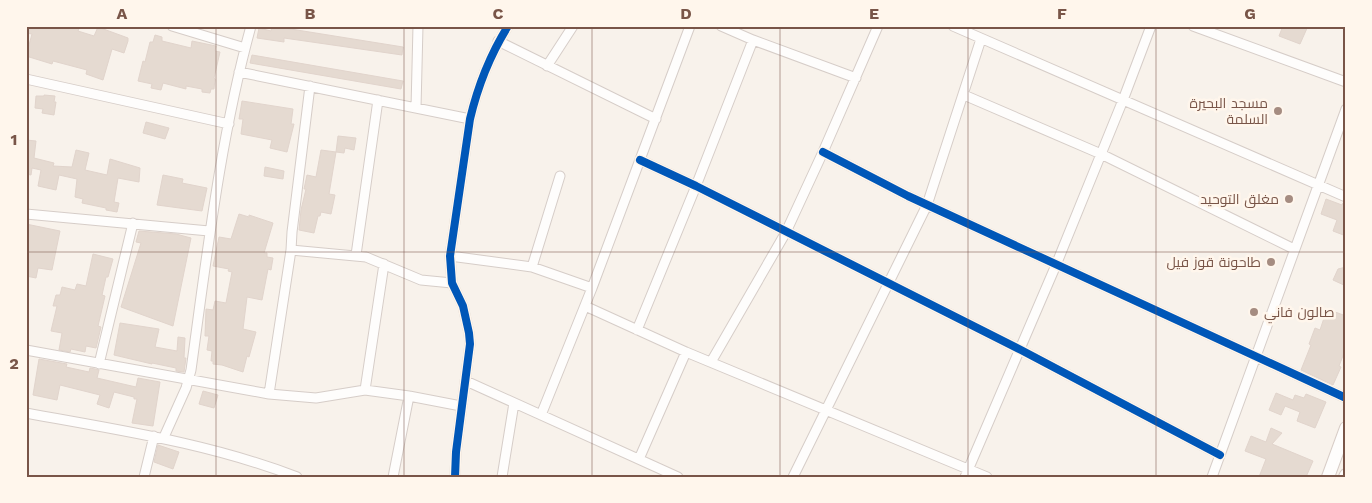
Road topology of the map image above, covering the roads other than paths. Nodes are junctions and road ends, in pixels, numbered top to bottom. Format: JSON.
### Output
{"nodes":[{"id":1,"x":172,"y":26,"type":"edge"},
{"id":2,"x":251,"y":26,"type":"edge"},
{"id":3,"x":418,"y":26,"type":"edge"},
{"id":4,"x":508,"y":26,"type":"edge"},
{"id":5,"x":573,"y":26,"type":"edge"},
{"id":6,"x":690,"y":26,"type":"edge"},
{"id":7,"x":721,"y":26,"type":"edge"},
{"id":8,"x":878,"y":26,"type":"edge"},
{"id":9,"x":953,"y":26,"type":"edge"},
{"id":10,"x":1150,"y":26,"type":"edge"},
{"id":11,"x":1194,"y":26,"type":"edge"},
{"id":12,"x":981,"y":39,"type":"junction"},
{"id":13,"x":752,"y":40,"type":"junction"},
{"id":14,"x":498,"y":41,"type":"junction"},
{"id":15,"x":245,"y":48,"type":"junction"},
{"id":16,"x":547,"y":66,"type":"junction"},
{"id":17,"x":238,"y":72,"type":"junction"},
{"id":18,"x":856,"y":78,"type":"junction"},
{"id":19,"x":26,"y":79,"type":"edge"},
{"id":20,"x":1346,"y":82,"type":"edge"},
{"id":21,"x":310,"y":86,"type":"junction"},
{"id":22,"x":964,"y":95,"type":"junction"},
{"id":23,"x":378,"y":100,"type":"junction"},
{"id":24,"x":1123,"y":100,"type":"junction"},
{"id":25,"x":416,"y":108,"type":"junction"},
{"id":26,"x":1346,"y":109,"type":"edge"},
{"id":27,"x":470,"y":119,"type":"junction"},
{"id":28,"x":656,"y":120,"type":"junction"},
{"id":29,"x":229,"y":124,"type":"junction"},
{"id":30,"x":823,"y":152,"type":"junction"},
{"id":31,"x":1101,"y":154,"type":"junction"},
{"id":32,"x":640,"y":160,"type":"junction"},
{"id":33,"x":560,"y":176,"type":"dead end"},
{"id":34,"x":696,"y":186,"type":"junction"},
{"id":35,"x":1318,"y":186,"type":"junction"},
{"id":36,"x":1346,"y":197,"type":"edge"},
{"id":37,"x":927,"y":205,"type":"junction"},
{"id":38,"x":26,"y":214,"type":"edge"},
{"id":39,"x":133,"y":223,"type":"junction"},
{"id":40,"x":209,"y":231,"type":"junction"},
{"id":41,"x":786,"y":232,"type":"junction"},
{"id":42,"x":1294,"y":249,"type":"junction"},
{"id":43,"x":291,"y":250,"type":"junction"},
{"id":44,"x":356,"y":256,"type":"junction"},
{"id":45,"x":450,"y":256,"type":"junction"},
{"id":46,"x":384,"y":264,"type":"junction"},
{"id":47,"x":1056,"y":266,"type":"junction"},
{"id":48,"x":532,"y":268,"type":"junction"},
{"id":49,"x":452,"y":283,"type":"junction"},
{"id":50,"x":887,"y":284,"type":"junction"},
{"id":51,"x":592,"y":288,"type":"junction"},
{"id":52,"x":585,"y":306,"type":"junction"},
{"id":53,"x":637,"y":330,"type":"junction"},
{"id":54,"x":26,"y":350,"type":"edge"},
{"id":55,"x":1020,"y":350,"type":"junction"},
{"id":56,"x":686,"y":352,"type":"junction"},
{"id":57,"x":1256,"y":358,"type":"junction"},
{"id":58,"x":711,"y":362,"type":"junction"},
{"id":59,"x":99,"y":364,"type":"junction"},
{"id":60,"x":189,"y":380,"type":"junction"},
{"id":61,"x":466,"y":382,"type":"junction"},
{"id":62,"x":365,"y":390,"type":"junction"},
{"id":63,"x":269,"y":394,"type":"junction"},
{"id":64,"x":409,"y":396,"type":"junction"},
{"id":65,"x":1346,"y":398,"type":"edge"},
{"id":66,"x":514,"y":403,"type":"junction"},
{"id":67,"x":461,"y":406,"type":"junction"},
{"id":68,"x":824,"y":410,"type":"junction"},
{"id":69,"x":26,"y":413,"type":"edge"},
{"id":70,"x":541,"y":415,"type":"junction"},
{"id":71,"x":1346,"y":428,"type":"edge"},
{"id":72,"x":154,"y":436,"type":"junction"},
{"id":73,"x":164,"y":437,"type":"junction"},
{"id":74,"x":1220,"y":455,"type":"junction"},
{"id":75,"x":639,"y":459,"type":"junction"},
{"id":76,"x":966,"y":473,"type":"edge"},
{"id":77,"x":675,"y":476,"type":"edge"},
{"id":78,"x":144,"y":477,"type":"edge"},
{"id":79,"x":297,"y":477,"type":"edge"},
{"id":80,"x":393,"y":477,"type":"edge"},
{"id":81,"x":455,"y":477,"type":"edge"},
{"id":82,"x":502,"y":477,"type":"edge"},
{"id":83,"x":793,"y":477,"type":"edge"},
{"id":84,"x":987,"y":477,"type":"edge"},
{"id":85,"x":1212,"y":477,"type":"edge"},
{"id":86,"x":1328,"y":477,"type":"edge"}],
"edges":[{"from":1,"to":15,"type":"street"},
{"from":2,"to":15,"type":"street"},
{"from":3,"to":25,"type":"street"},
{"from":4,"to":14,"type":"street"},
{"from":5,"to":16,"type":"street"},
{"from":6,"to":28,"type":"street"},
{"from":7,"to":13,"type":"street"},
{"from":8,"to":18,"type":"street"},
{"from":9,"to":12,"type":"street"},
{"from":10,"to":24,"type":"street"},
{"from":11,"to":20,"type":"street"},
{"from":12,"to":22,"type":"street"},
{"from":12,"to":24,"type":"street"},
{"from":13,"to":18,"type":"street"},
{"from":13,"to":34,"type":"street"},
{"from":14,"to":16,"type":"street"},
{"from":14,"to":27,"type":"street"},
{"from":15,"to":17,"type":"street"},
{"from":16,"to":28,"type":"street"},
{"from":17,"to":21,"type":"street"},
{"from":17,"to":29,"type":"street"},
{"from":18,"to":30,"type":"street"},
{"from":19,"to":29,"type":"street"},
{"from":21,"to":23,"type":"street"},
{"from":21,"to":43,"type":"street"},
{"from":22,"to":31,"type":"street"},
{"from":22,"to":37,"type":"street"},
{"from":23,"to":25,"type":"street"},
{"from":23,"to":44,"type":"street"},
{"from":24,"to":31,"type":"street"},
{"from":24,"to":35,"type":"street"},
{"from":25,"to":27,"type":"street"},
{"from":26,"to":35,"type":"street"},
{"from":27,"to":45,"type":"street"},
{"from":28,"to":32,"type":"street"},
{"from":29,"to":40,"type":"street"},
{"from":30,"to":37,"type":"street"},
{"from":30,"to":41,"type":"street"},
{"from":31,"to":42,"type":"street"},
{"from":31,"to":47,"type":"street"},
{"from":32,"to":34,"type":"street"},
{"from":32,"to":51,"type":"street"},
{"from":33,"to":48,"type":"street"},
{"from":34,"to":41,"type":"street"},
{"from":34,"to":53,"type":"street"},
{"from":35,"to":36,"type":"street"},
{"from":35,"to":42,"type":"street"},
{"from":37,"to":47,"type":"street"},
{"from":37,"to":50,"type":"street"},
{"from":38,"to":39,"type":"street"},
{"from":39,"to":40,"type":"street"},
{"from":39,"to":59,"type":"street"},
{"from":40,"to":60,"type":"street"},
{"from":41,"to":50,"type":"street"},
{"from":41,"to":58,"type":"street"},
{"from":42,"to":57,"type":"street"},
{"from":43,"to":44,"type":"street"},
{"from":43,"to":63,"type":"street"},
{"from":44,"to":46,"type":"street"},
{"from":45,"to":48,"type":"street"},
{"from":45,"to":49,"type":"street"},
{"from":46,"to":49,"type":"street"},
{"from":46,"to":62,"type":"street"},
{"from":47,"to":55,"type":"street"},
{"from":47,"to":57,"type":"street"},
{"from":48,"to":51,"type":"street"},
{"from":49,"to":61,"type":"street"},
{"from":50,"to":55,"type":"street"},
{"from":50,"to":68,"type":"street"},
{"from":51,"to":52,"type":"street"},
{"from":52,"to":53,"type":"street"},
{"from":52,"to":70,"type":"street"},
{"from":53,"to":56,"type":"street"},
{"from":54,"to":59,"type":"street"},
{"from":55,"to":74,"type":"street"},
{"from":55,"to":76,"type":"street"},
{"from":56,"to":58,"type":"street"},
{"from":56,"to":75,"type":"street"},
{"from":57,"to":65,"type":"street"},
{"from":57,"to":74,"type":"street"},
{"from":58,"to":68,"type":"street"},
{"from":59,"to":60,"type":"street"},
{"from":60,"to":63,"type":"street"},
{"from":60,"to":73,"type":"street"},
{"from":61,"to":66,"type":"street"},
{"from":61,"to":67,"type":"street"},
{"from":62,"to":63,"type":"street"},
{"from":62,"to":64,"type":"street"},
{"from":64,"to":67,"type":"street"},
{"from":64,"to":80,"type":"street"},
{"from":66,"to":70,"type":"street"},
{"from":66,"to":82,"type":"street"},
{"from":67,"to":81,"type":"street"},
{"from":68,"to":76,"type":"street"},
{"from":68,"to":83,"type":"street"},
{"from":69,"to":72,"type":"street"},
{"from":70,"to":75,"type":"street"},
{"from":71,"to":86,"type":"street"},
{"from":72,"to":73,"type":"street"},
{"from":72,"to":78,"type":"street"},
{"from":73,"to":79,"type":"street"},
{"from":74,"to":85,"type":"street"},
{"from":75,"to":77,"type":"street"},
{"from":76,"to":84,"type":"street"}]}
